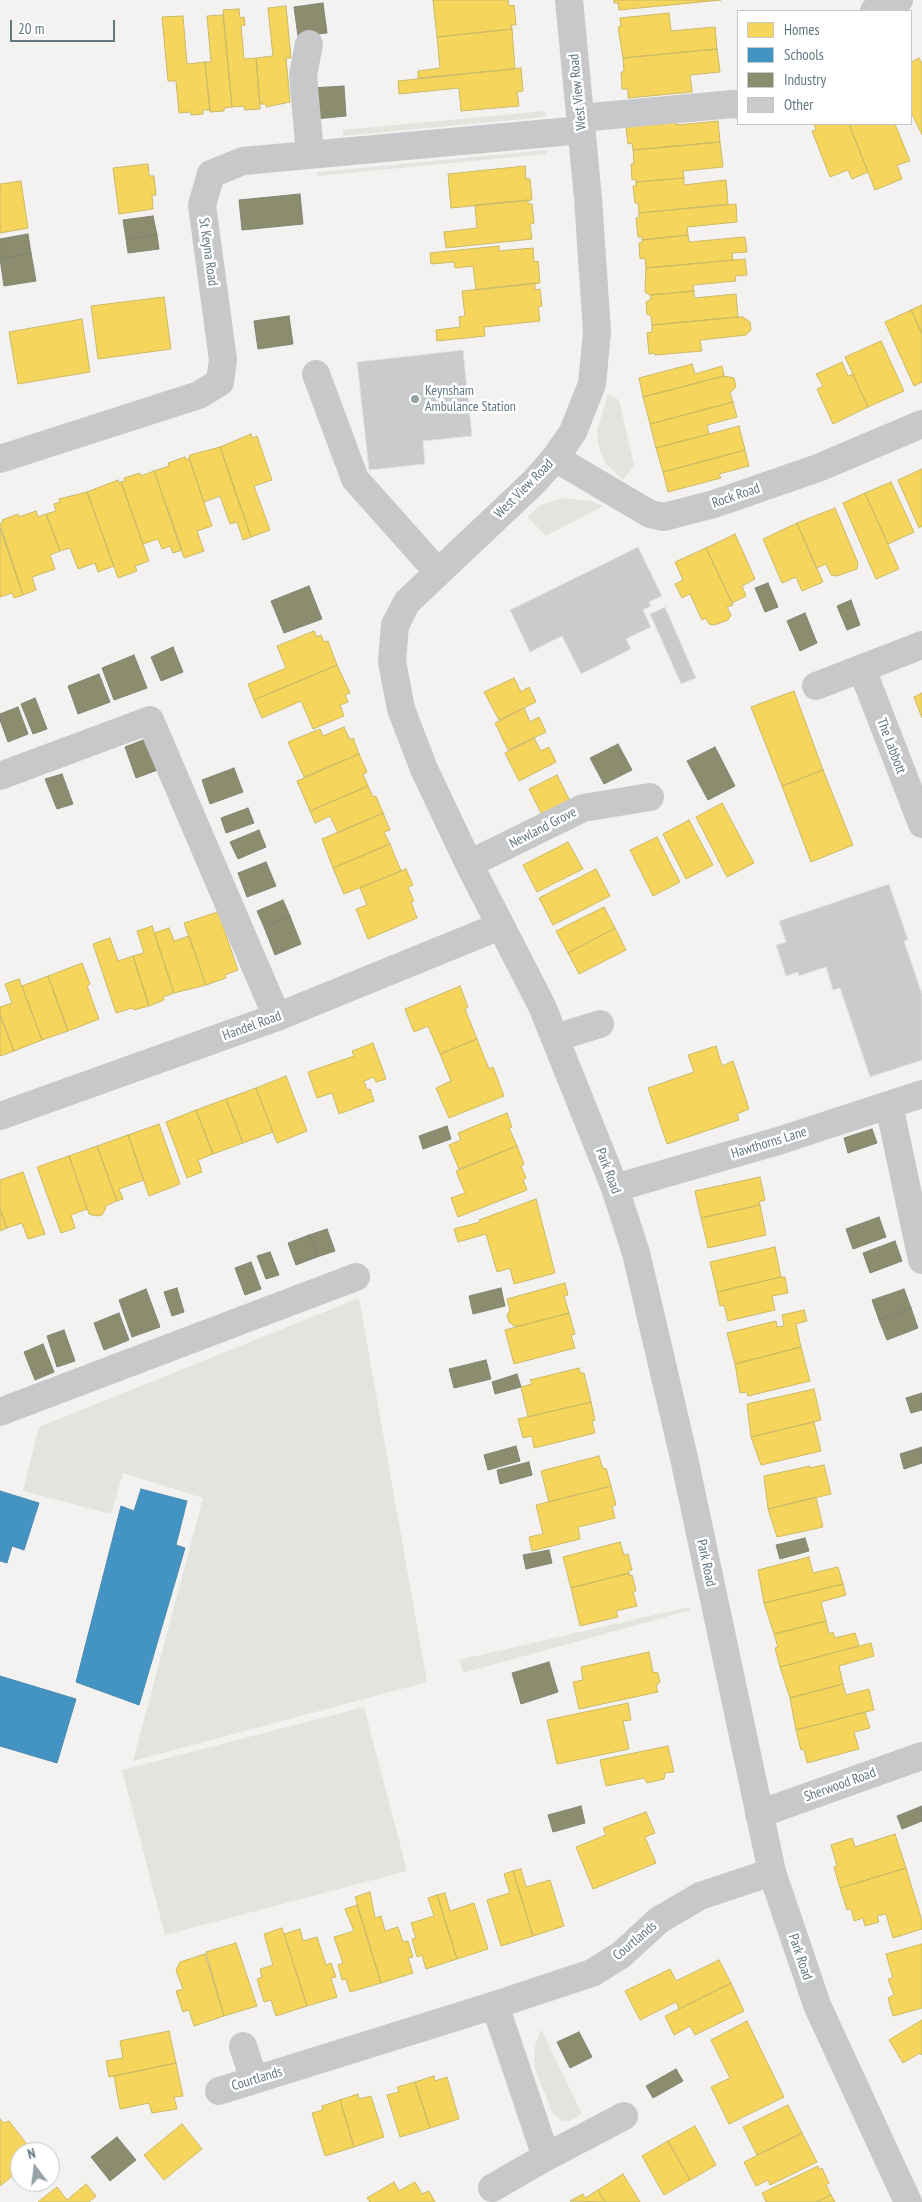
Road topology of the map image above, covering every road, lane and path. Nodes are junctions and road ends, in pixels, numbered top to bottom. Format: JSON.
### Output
{"nodes":[{"id":1,"x":568,"y":0,"type":"edge"},
{"id":2,"x":899,"y":0,"type":"edge"},
{"id":3,"x":876,"y":10,"type":"edge"},
{"id":4,"x":310,"y":44,"type":"dead end"},
{"id":5,"x":737,"y":105,"type":"edge"},
{"id":6,"x":581,"y":124,"type":"junction"},
{"id":7,"x":310,"y":154,"type":"junction"},
{"id":8,"x":316,"y":374,"type":"dead end"},
{"id":9,"x":922,"y":424,"type":"edge"},
{"id":10,"x":555,"y":458,"type":"junction"},
{"id":11,"x":0,"y":459,"type":"edge"},
{"id":12,"x":437,"y":571,"type":"junction"},
{"id":13,"x":922,"y":644,"type":"edge"},
{"id":14,"x":862,"y":669,"type":"junction"},
{"id":15,"x":816,"y":686,"type":"dead end"},
{"id":16,"x":0,"y":776,"type":"edge"},
{"id":17,"x":650,"y":798,"type":"dead end"},
{"id":18,"x":921,"y":824,"type":"edge"},
{"id":19,"x":469,"y":864,"type":"junction"},
{"id":20,"x":500,"y":926,"type":"junction"},
{"id":21,"x":277,"y":1017,"type":"junction"},
{"id":22,"x":600,"y":1024,"type":"dead end"},
{"id":23,"x":555,"y":1038,"type":"junction"},
{"id":24,"x":922,"y":1094,"type":"edge"},
{"id":25,"x":889,"y":1105,"type":"junction"},
{"id":26,"x":0,"y":1116,"type":"edge"},
{"id":27,"x":615,"y":1188,"type":"junction"},
{"id":28,"x":922,"y":1260,"type":"edge"},
{"id":29,"x":356,"y":1277,"type":"dead end"},
{"id":30,"x":0,"y":1412,"type":"edge"},
{"id":31,"x":922,"y":1756,"type":"edge"},
{"id":32,"x":759,"y":1814,"type":"junction"},
{"id":33,"x":772,"y":1872,"type":"junction"},
{"id":34,"x":495,"y":2005,"type":"junction"},
{"id":35,"x":243,"y":2046,"type":"dead end"},
{"id":36,"x":254,"y":2080,"type":"junction"},
{"id":37,"x":219,"y":2091,"type":"dead end"},
{"id":38,"x":624,"y":2116,"type":"dead end"},
{"id":39,"x":546,"y":2157,"type":"junction"},
{"id":40,"x":492,"y":2188,"type":"dead end"},
{"id":41,"x":908,"y":2202,"type":"edge"}],
"edges":[{"from":1,"to":6,"type":"street","name":"West View Road"},
{"from":2,"to":3,"type":"street"},
{"from":4,"to":7,"type":"street"},
{"from":5,"to":6,"type":"street","name":"St Keyna Road"},
{"from":6,"to":7,"type":"street","name":"St Keyna Road"},
{"from":6,"to":10,"type":"street","name":"West View Road"},
{"from":7,"to":11,"type":"street","name":"St Keyna Road"},
{"from":8,"to":12,"type":"street"},
{"from":9,"to":10,"type":"street","name":"Rock Road"},
{"from":10,"to":12,"type":"street","name":"West View Road"},
{"from":12,"to":19,"type":"street","name":"West View Road"},
{"from":13,"to":14,"type":"street"},
{"from":14,"to":15,"type":"street"},
{"from":14,"to":18,"type":"street","name":"The Labbott"},
{"from":16,"to":21,"type":"street"},
{"from":17,"to":19,"type":"street","name":"Newland Grove"},
{"from":19,"to":20,"type":"street","name":"West View Road"},
{"from":20,"to":21,"type":"street","name":"Handel Road"},
{"from":20,"to":23,"type":"street","name":"Park Road"},
{"from":21,"to":26,"type":"street","name":"Handel Road"},
{"from":22,"to":23,"type":"street"},
{"from":23,"to":27,"type":"street","name":"Park Road"},
{"from":24,"to":25,"type":"street","name":"Hawthorns Lane"},
{"from":25,"to":27,"type":"street","name":"Hawthorns Lane"},
{"from":25,"to":28,"type":"street"},
{"from":27,"to":32,"type":"street","name":"Park Road"},
{"from":29,"to":30,"type":"street"},
{"from":31,"to":32,"type":"street","name":"Sherwood Road"},
{"from":32,"to":33,"type":"street","name":"Park Road"},
{"from":33,"to":34,"type":"street","name":"Courtlands"},
{"from":33,"to":41,"type":"street","name":"Park Road"},
{"from":34,"to":36,"type":"street","name":"Courtlands"},
{"from":34,"to":39,"type":"street"},
{"from":35,"to":36,"type":"street"},
{"from":36,"to":37,"type":"street","name":"Courtlands"},
{"from":38,"to":39,"type":"street"},
{"from":39,"to":40,"type":"street"}]}
